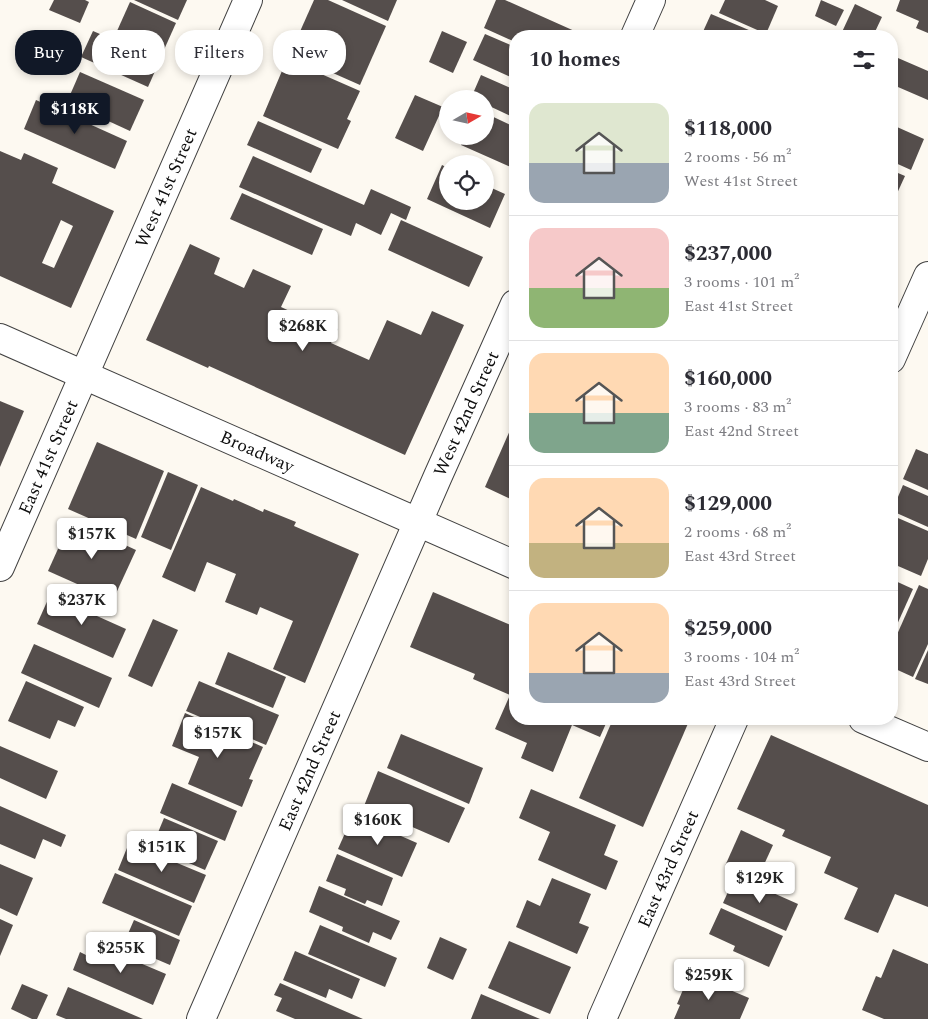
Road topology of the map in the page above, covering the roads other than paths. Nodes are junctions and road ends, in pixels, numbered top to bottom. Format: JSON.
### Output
{"nodes":[{"id":1,"x":248,"y":0,"type":"edge"},
{"id":2,"x":651,"y":0,"type":"edge"},
{"id":3,"x":638,"y":30,"type":"edge"},
{"id":4,"x":928,"y":276,"type":"edge"},
{"id":5,"x":509,"y":317,"type":"edge"},
{"id":6,"x":0,"y":338,"type":"edge"},
{"id":7,"x":898,"y":344,"type":"edge"},
{"id":8,"x":84,"y":375,"type":"junction"},
{"id":9,"x":418,"y":522,"type":"junction"},
{"id":10,"x":509,"y":562,"type":"edge"},
{"id":11,"x":0,"y":567,"type":"edge"},
{"id":12,"x":731,"y":725,"type":"edge"},
{"id":13,"x":877,"y":725,"type":"edge"},
{"id":14,"x":928,"y":747,"type":"edge"},
{"id":15,"x":201,"y":1019,"type":"edge"},
{"id":16,"x":602,"y":1019,"type":"edge"}],
"edges":[{"from":1,"to":8,"type":"street","name":"West 41st Street"},
{"from":2,"to":3,"type":"street"},
{"from":4,"to":7,"type":"street"},
{"from":5,"to":9,"type":"street","name":"West 42nd Street"},
{"from":6,"to":8,"type":"street","name":"Broadway"},
{"from":8,"to":9,"type":"street","name":"Broadway"},
{"from":8,"to":11,"type":"street","name":"East 41st Street"},
{"from":9,"to":10,"type":"street","name":"Broadway"},
{"from":9,"to":15,"type":"street","name":"East 42nd Street"},
{"from":12,"to":16,"type":"street","name":"East 43rd Street"},
{"from":13,"to":14,"type":"street"}]}
